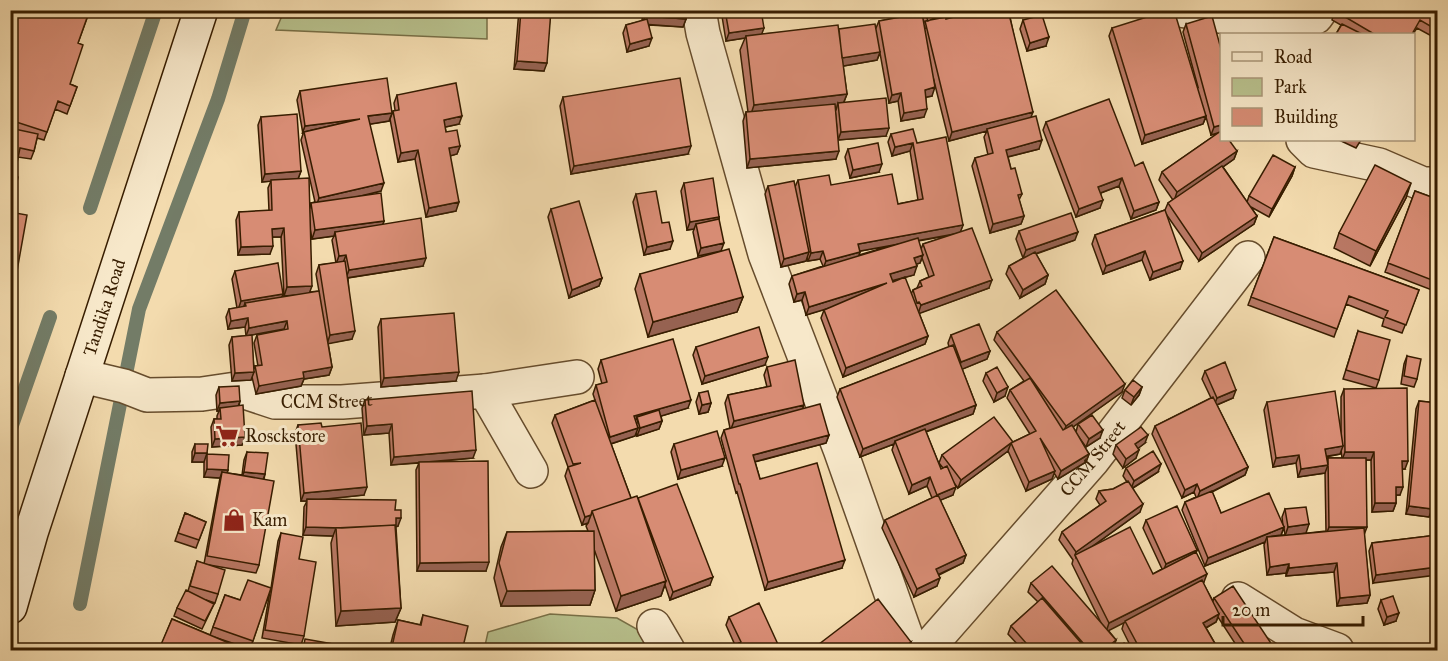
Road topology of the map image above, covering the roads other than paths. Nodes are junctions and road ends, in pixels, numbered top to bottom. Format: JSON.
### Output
{"nodes":[{"id":1,"x":201,"y":10,"type":"edge"},
{"id":2,"x":699,"y":10,"type":"edge"},
{"id":3,"x":1179,"y":10,"type":"edge"},
{"id":4,"x":1321,"y":10,"type":"edge"},
{"id":5,"x":1294,"y":31,"type":"edge"},
{"id":6,"x":1304,"y":141,"type":"edge"},
{"id":7,"x":1437,"y":184,"type":"edge"},
{"id":8,"x":1248,"y":258,"type":"dead end"},
{"id":9,"x":82,"y":376,"type":"junction"},
{"id":10,"x":577,"y":377,"type":"dead end"},
{"id":11,"x":485,"y":391,"type":"junction"},
{"id":12,"x":531,"y":471,"type":"dead end"},
{"id":13,"x":1238,"y":599,"type":"edge"},
{"id":14,"x":10,"y":607,"type":"edge"},
{"id":15,"x":911,"y":651,"type":"edge"},
{"id":16,"x":926,"y":651,"type":"edge"},
{"id":17,"x":1337,"y":651,"type":"edge"}],
"edges":[{"from":1,"to":9,"type":"street","name":"Tandika Road"},
{"from":2,"to":15,"type":"street"},
{"from":3,"to":5,"type":"street"},
{"from":4,"to":5,"type":"street"},
{"from":6,"to":7,"type":"street"},
{"from":8,"to":16,"type":"street","name":"CCM Street"},
{"from":9,"to":11,"type":"street","name":"CCM Street"},
{"from":9,"to":14,"type":"street","name":"Tandika Road"},
{"from":10,"to":11,"type":"street","name":"CCM Street"},
{"from":11,"to":12,"type":"street"},
{"from":13,"to":17,"type":"street"}]}
